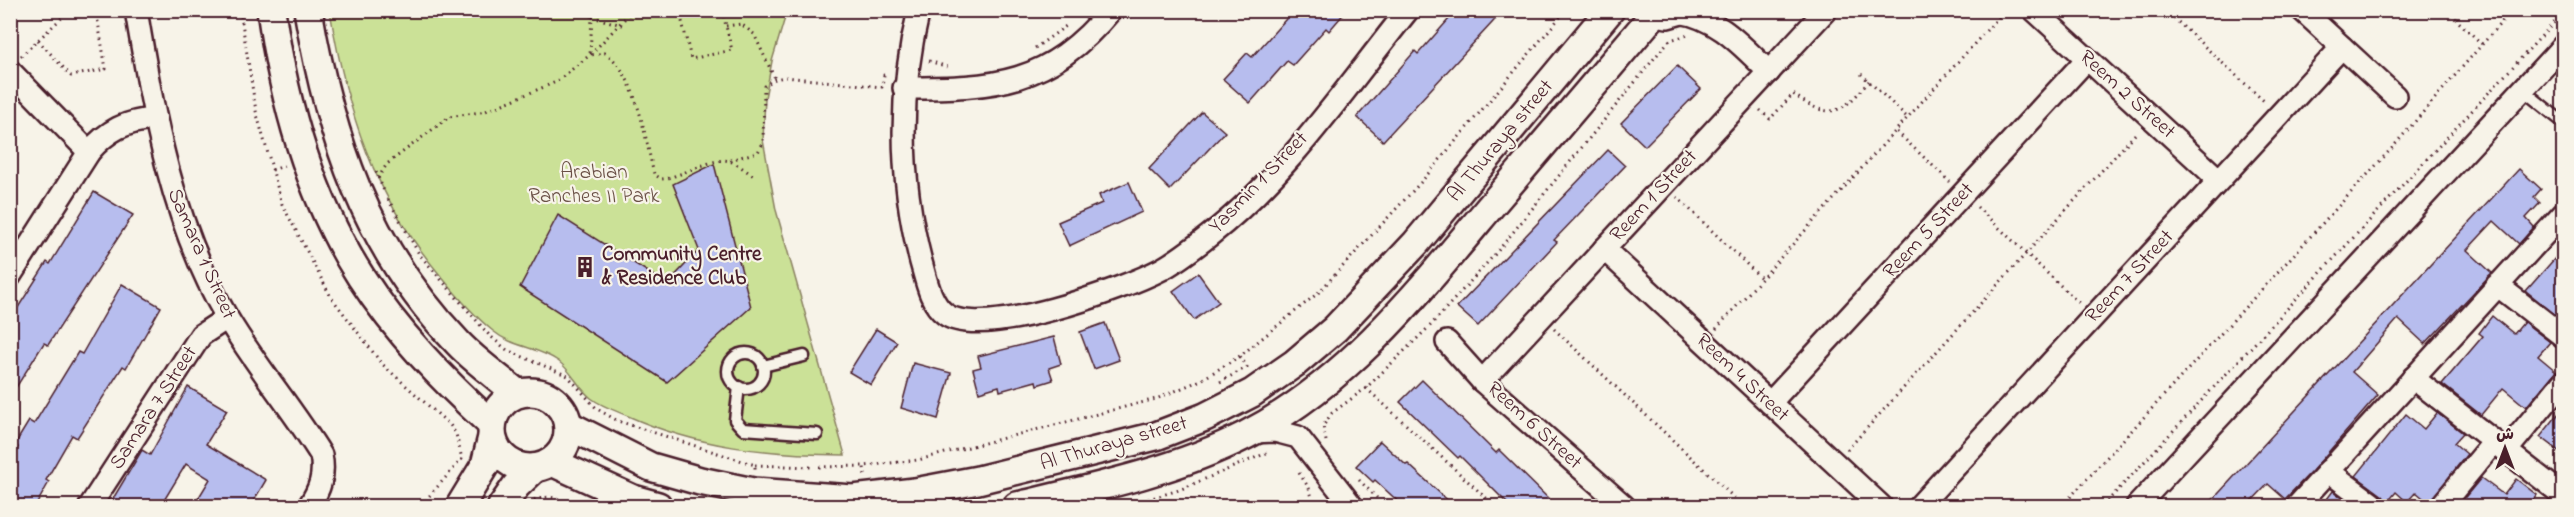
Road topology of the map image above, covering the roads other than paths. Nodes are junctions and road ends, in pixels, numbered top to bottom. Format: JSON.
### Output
{"nodes":[{"id":1,"x":136,"y":10,"type":"edge"},
{"id":2,"x":272,"y":10,"type":"edge"},
{"id":3,"x":308,"y":10,"type":"edge"},
{"id":4,"x":919,"y":10,"type":"edge"},
{"id":5,"x":1111,"y":10,"type":"edge"},
{"id":6,"x":1408,"y":10,"type":"edge"},
{"id":7,"x":1610,"y":10,"type":"edge"},
{"id":8,"x":1826,"y":10,"type":"edge"},
{"id":9,"x":2034,"y":10,"type":"edge"},
{"id":10,"x":2302,"y":10,"type":"edge"},
{"id":11,"x":1666,"y":11,"type":"edge"},
{"id":12,"x":1716,"y":18,"type":"edge"},
{"id":13,"x":2342,"y":47,"type":"junction"},
{"id":14,"x":2563,"y":47,"type":"edge"},
{"id":15,"x":2087,"y":59,"type":"junction"},
{"id":16,"x":14,"y":65,"type":"edge"},
{"id":17,"x":1769,"y":72,"type":"junction"},
{"id":18,"x":906,"y":76,"type":"junction"},
{"id":19,"x":2523,"y":90,"type":"junction"},
{"id":20,"x":2395,"y":96,"type":"dead end"},
{"id":21,"x":154,"y":119,"type":"junction"},
{"id":22,"x":2564,"y":123,"type":"edge"},
{"id":23,"x":89,"y":152,"type":"junction"},
{"id":24,"x":2220,"y":180,"type":"junction"},
{"id":25,"x":2564,"y":213,"type":"edge"},
{"id":26,"x":1604,"y":249,"type":"junction"},
{"id":27,"x":10,"y":276,"type":"edge"},
{"id":28,"x":2498,"y":285,"type":"junction"},
{"id":29,"x":227,"y":318,"type":"junction"},
{"id":30,"x":2564,"y":338,"type":"edge"},
{"id":31,"x":1447,"y":342,"type":"dead end"},
{"id":32,"x":804,"y":356,"type":"dead end"},
{"id":33,"x":763,"y":366,"type":"junction"},
{"id":34,"x":2413,"y":378,"type":"junction"},
{"id":35,"x":1482,"y":381,"type":"junction"},
{"id":36,"x":2564,"y":381,"type":"edge"},
{"id":37,"x":740,"y":387,"type":"junction"},
{"id":38,"x":1313,"y":391,"type":"junction"},
{"id":39,"x":518,"y":393,"type":"junction"},
{"id":40,"x":1770,"y":403,"type":"junction"},
{"id":41,"x":568,"y":425,"type":"junction"},
{"id":42,"x":491,"y":431,"type":"junction"},
{"id":43,"x":1252,"y":432,"type":"junction"},
{"id":44,"x":817,"y":434,"type":"dead end"},
{"id":45,"x":1298,"y":436,"type":"junction"},
{"id":46,"x":2500,"y":446,"type":"junction"},
{"id":47,"x":544,"y":465,"type":"junction"},
{"id":48,"x":2328,"y":471,"type":"junction"},
{"id":49,"x":2564,"y":496,"type":"edge"},
{"id":50,"x":1348,"y":505,"type":"edge"},
{"id":51,"x":90,"y":507,"type":"edge"},
{"id":52,"x":309,"y":507,"type":"edge"},
{"id":53,"x":460,"y":507,"type":"edge"},
{"id":54,"x":502,"y":507,"type":"edge"},
{"id":55,"x":658,"y":507,"type":"edge"},
{"id":56,"x":1017,"y":507,"type":"edge"},
{"id":57,"x":1624,"y":507,"type":"edge"},
{"id":58,"x":1881,"y":507,"type":"edge"},
{"id":59,"x":1919,"y":507,"type":"edge"},
{"id":60,"x":2137,"y":507,"type":"edge"},
{"id":61,"x":2297,"y":507,"type":"edge"},
{"id":62,"x":2375,"y":507,"type":"edge"},
{"id":63,"x":2441,"y":507,"type":"edge"}],
"edges":[{"from":1,"to":21,"type":"street","name":"Samara 1 Street"},
{"from":2,"to":42,"type":"street"},
{"from":3,"to":39,"type":"street"},
{"from":4,"to":18,"type":"street","name":"Yasmin 1 Street"},
{"from":5,"to":18,"type":"street"},
{"from":6,"to":18,"type":"street","name":"Yasmin 1 Street"},
{"from":7,"to":41,"type":"street","name":"Al Thuraya street"},
{"from":8,"to":17,"type":"street","name":"Reem 1 Street"},
{"from":9,"to":15,"type":"street","name":"Reem 2 Street"},
{"from":10,"to":13,"type":"street"},
{"from":11,"to":12,"type":"street"},
{"from":11,"to":38,"type":"street","name":"Al Thuraya street"},
{"from":12,"to":17,"type":"street"},
{"from":13,"to":20,"type":"street"},
{"from":13,"to":24,"type":"street","name":"Reem 7 Street"},
{"from":14,"to":19,"type":"street"},
{"from":15,"to":24,"type":"street","name":"Reem 2 Street"},
{"from":15,"to":40,"type":"street","name":"Reem 5 Street"},
{"from":16,"to":23,"type":"street"},
{"from":17,"to":26,"type":"street","name":"Reem 1 Street"},
{"from":19,"to":22,"type":"lane"},
{"from":19,"to":60,"type":"street"},
{"from":21,"to":23,"type":"street"},
{"from":21,"to":29,"type":"street","name":"Samara 1 Street"},
{"from":23,"to":27,"type":"street"},
{"from":24,"to":59,"type":"street","name":"Reem 7 Street"},
{"from":25,"to":28,"type":"street"},
{"from":26,"to":35,"type":"street","name":"Reem 1 Street"},
{"from":26,"to":40,"type":"street","name":"Reem 4 Street"},
{"from":28,"to":30,"type":"street"},
{"from":28,"to":34,"type":"street"},
{"from":29,"to":51,"type":"street","name":"Samara 7 Street"},
{"from":29,"to":52,"type":"street","name":"Samara 1 Street"},
{"from":31,"to":35,"type":"street","name":"Reem 6 Street"},
{"from":32,"to":33,"type":"lane"},
{"from":33,"to":37,"type":"lane"},
{"from":33,"to":37,"type":"lane"},
{"from":34,"to":46,"type":"street"},
{"from":34,"to":48,"type":"street"},
{"from":35,"to":57,"type":"street","name":"Reem 6 Street"},
{"from":36,"to":46,"type":"street"},
{"from":37,"to":44,"type":"lane"},
{"from":38,"to":43,"type":"street","name":"Al Thuraya street"},
{"from":38,"to":45,"type":"street"},
{"from":39,"to":41,"type":"street"},
{"from":39,"to":42,"type":"street"},
{"from":40,"to":58,"type":"street","name":"Reem 4 Street"},
{"from":41,"to":47,"type":"street"},
{"from":42,"to":47,"type":"street"},
{"from":42,"to":53,"type":"street"},
{"from":43,"to":45,"type":"street"},
{"from":43,"to":56,"type":"street","name":"Al Thuraya street"},
{"from":45,"to":50,"type":"street"},
{"from":46,"to":49,"type":"street"},
{"from":46,"to":63,"type":"street"},
{"from":47,"to":54,"type":"street"},
{"from":47,"to":55,"type":"street"},
{"from":48,"to":61,"type":"street"},
{"from":48,"to":62,"type":"street"}]}
